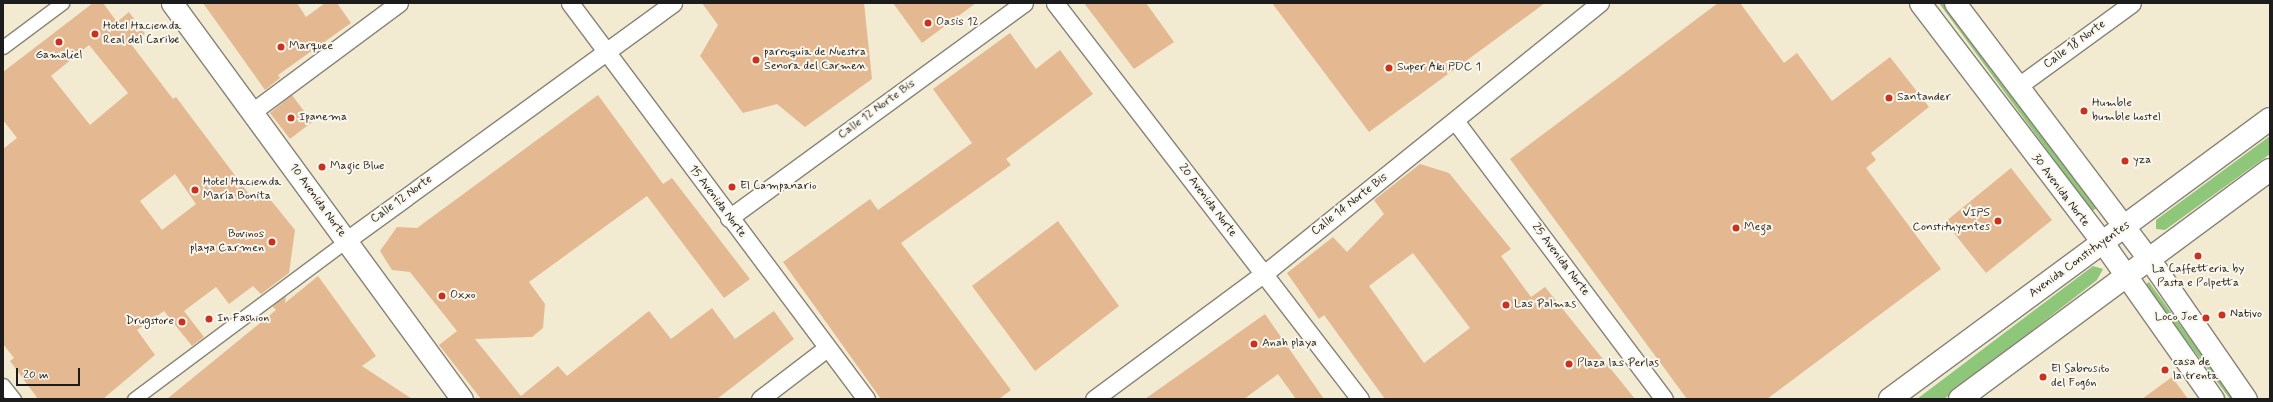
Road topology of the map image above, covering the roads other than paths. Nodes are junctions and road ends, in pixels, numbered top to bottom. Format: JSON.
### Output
{"nodes":[{"id":1,"x":62,"y":3,"type":"edge"},
{"id":2,"x":172,"y":3,"type":"edge"},
{"id":3,"x":399,"y":3,"type":"edge"},
{"id":4,"x":570,"y":3,"type":"edge"},
{"id":5,"x":673,"y":3,"type":"edge"},
{"id":6,"x":1024,"y":3,"type":"edge"},
{"id":7,"x":1056,"y":3,"type":"edge"},
{"id":8,"x":1600,"y":3,"type":"edge"},
{"id":9,"x":1920,"y":3,"type":"edge"},
{"id":10,"x":1955,"y":3,"type":"edge"},
{"id":11,"x":2132,"y":3,"type":"edge"},
{"id":12,"x":3,"y":47,"type":"edge"},
{"id":13,"x":605,"y":52,"type":"junction"},
{"id":14,"x":2017,"y":88,"type":"junction"},
{"id":15,"x":252,"y":112,"type":"junction"},
{"id":16,"x":2270,"y":119,"type":"edge"},
{"id":17,"x":1456,"y":122,"type":"junction"},
{"id":18,"x":2270,"y":170,"type":"edge"},
{"id":19,"x":729,"y":218,"type":"junction"},
{"id":20,"x":2124,"y":227,"type":"junction"},
{"id":21,"x":347,"y":240,"type":"junction"},
{"id":22,"x":2102,"y":243,"type":"junction"},
{"id":23,"x":2148,"y":259,"type":"junction"},
{"id":24,"x":1263,"y":274,"type":"junction"},
{"id":25,"x":2125,"y":276,"type":"junction"},
{"id":26,"x":827,"y":348,"type":"junction"},
{"id":27,"x":3,"y":385,"type":"edge"},
{"id":28,"x":14,"y":399,"type":"edge"},
{"id":29,"x":134,"y":399,"type":"edge"},
{"id":30,"x":462,"y":399,"type":"edge"},
{"id":31,"x":760,"y":399,"type":"edge"},
{"id":32,"x":866,"y":399,"type":"edge"},
{"id":33,"x":1094,"y":399,"type":"edge"},
{"id":34,"x":1360,"y":399,"type":"edge"},
{"id":35,"x":1664,"y":399,"type":"edge"},
{"id":36,"x":1890,"y":399,"type":"edge"},
{"id":37,"x":1960,"y":399,"type":"edge"},
{"id":38,"x":2213,"y":399,"type":"edge"},
{"id":39,"x":2246,"y":399,"type":"edge"}],
"edges":[{"from":1,"to":12,"type":"street"},
{"from":2,"to":15,"type":"street","name":"10 Avenida Norte"},
{"from":3,"to":15,"type":"street"},
{"from":4,"to":13,"type":"street","name":"15 Avenida Norte"},
{"from":5,"to":13,"type":"street","name":"Calle 12 Norte"},
{"from":6,"to":19,"type":"street","name":"Calle 12 Norte Bis"},
{"from":7,"to":24,"type":"street","name":"20 Avenida Norte"},
{"from":8,"to":17,"type":"street","name":"Calle 14 Norte Bis"},
{"from":9,"to":22,"type":"street","name":"30 Avenida Norte"},
{"from":10,"to":14,"type":"street"},
{"from":11,"to":14,"type":"street","name":"Calle 18 Norte"},
{"from":13,"to":19,"type":"street","name":"15 Avenida Norte"},
{"from":13,"to":21,"type":"street","name":"Calle 12 Norte"},
{"from":14,"to":20,"type":"street"},
{"from":15,"to":21,"type":"street","name":"10 Avenida Norte"},
{"from":16,"to":20,"type":"main road","name":"Avenida Constituyentes"},
{"from":17,"to":24,"type":"street","name":"Calle 14 Norte Bis"},
{"from":17,"to":35,"type":"street","name":"25 Avenida Norte"},
{"from":18,"to":23,"type":"main road"},
{"from":19,"to":26,"type":"street","name":"15 Avenida Norte"},
{"from":20,"to":22,"type":"main road","name":"Avenida Constituyentes"},
{"from":20,"to":23,"type":"street"},
{"from":21,"to":29,"type":"street","name":"Calle 12 Norte"},
{"from":21,"to":30,"type":"street","name":"10 Avenida Norte"},
{"from":22,"to":25,"type":"street","name":"30 Avenida Norte"},
{"from":22,"to":36,"type":"main road","name":"Avenida Constituyentes"},
{"from":23,"to":25,"type":"main road"},
{"from":23,"to":39,"type":"street"},
{"from":24,"to":33,"type":"street","name":"Calle 14 Norte Bis"},
{"from":24,"to":34,"type":"street","name":"20 Avenida Norte"},
{"from":25,"to":37,"type":"main road"},
{"from":25,"to":38,"type":"street","name":"30 Avenida Norte"},
{"from":26,"to":31,"type":"street"},
{"from":26,"to":32,"type":"street","name":"15 Avenida Norte"},
{"from":27,"to":28,"type":"street"}]}
